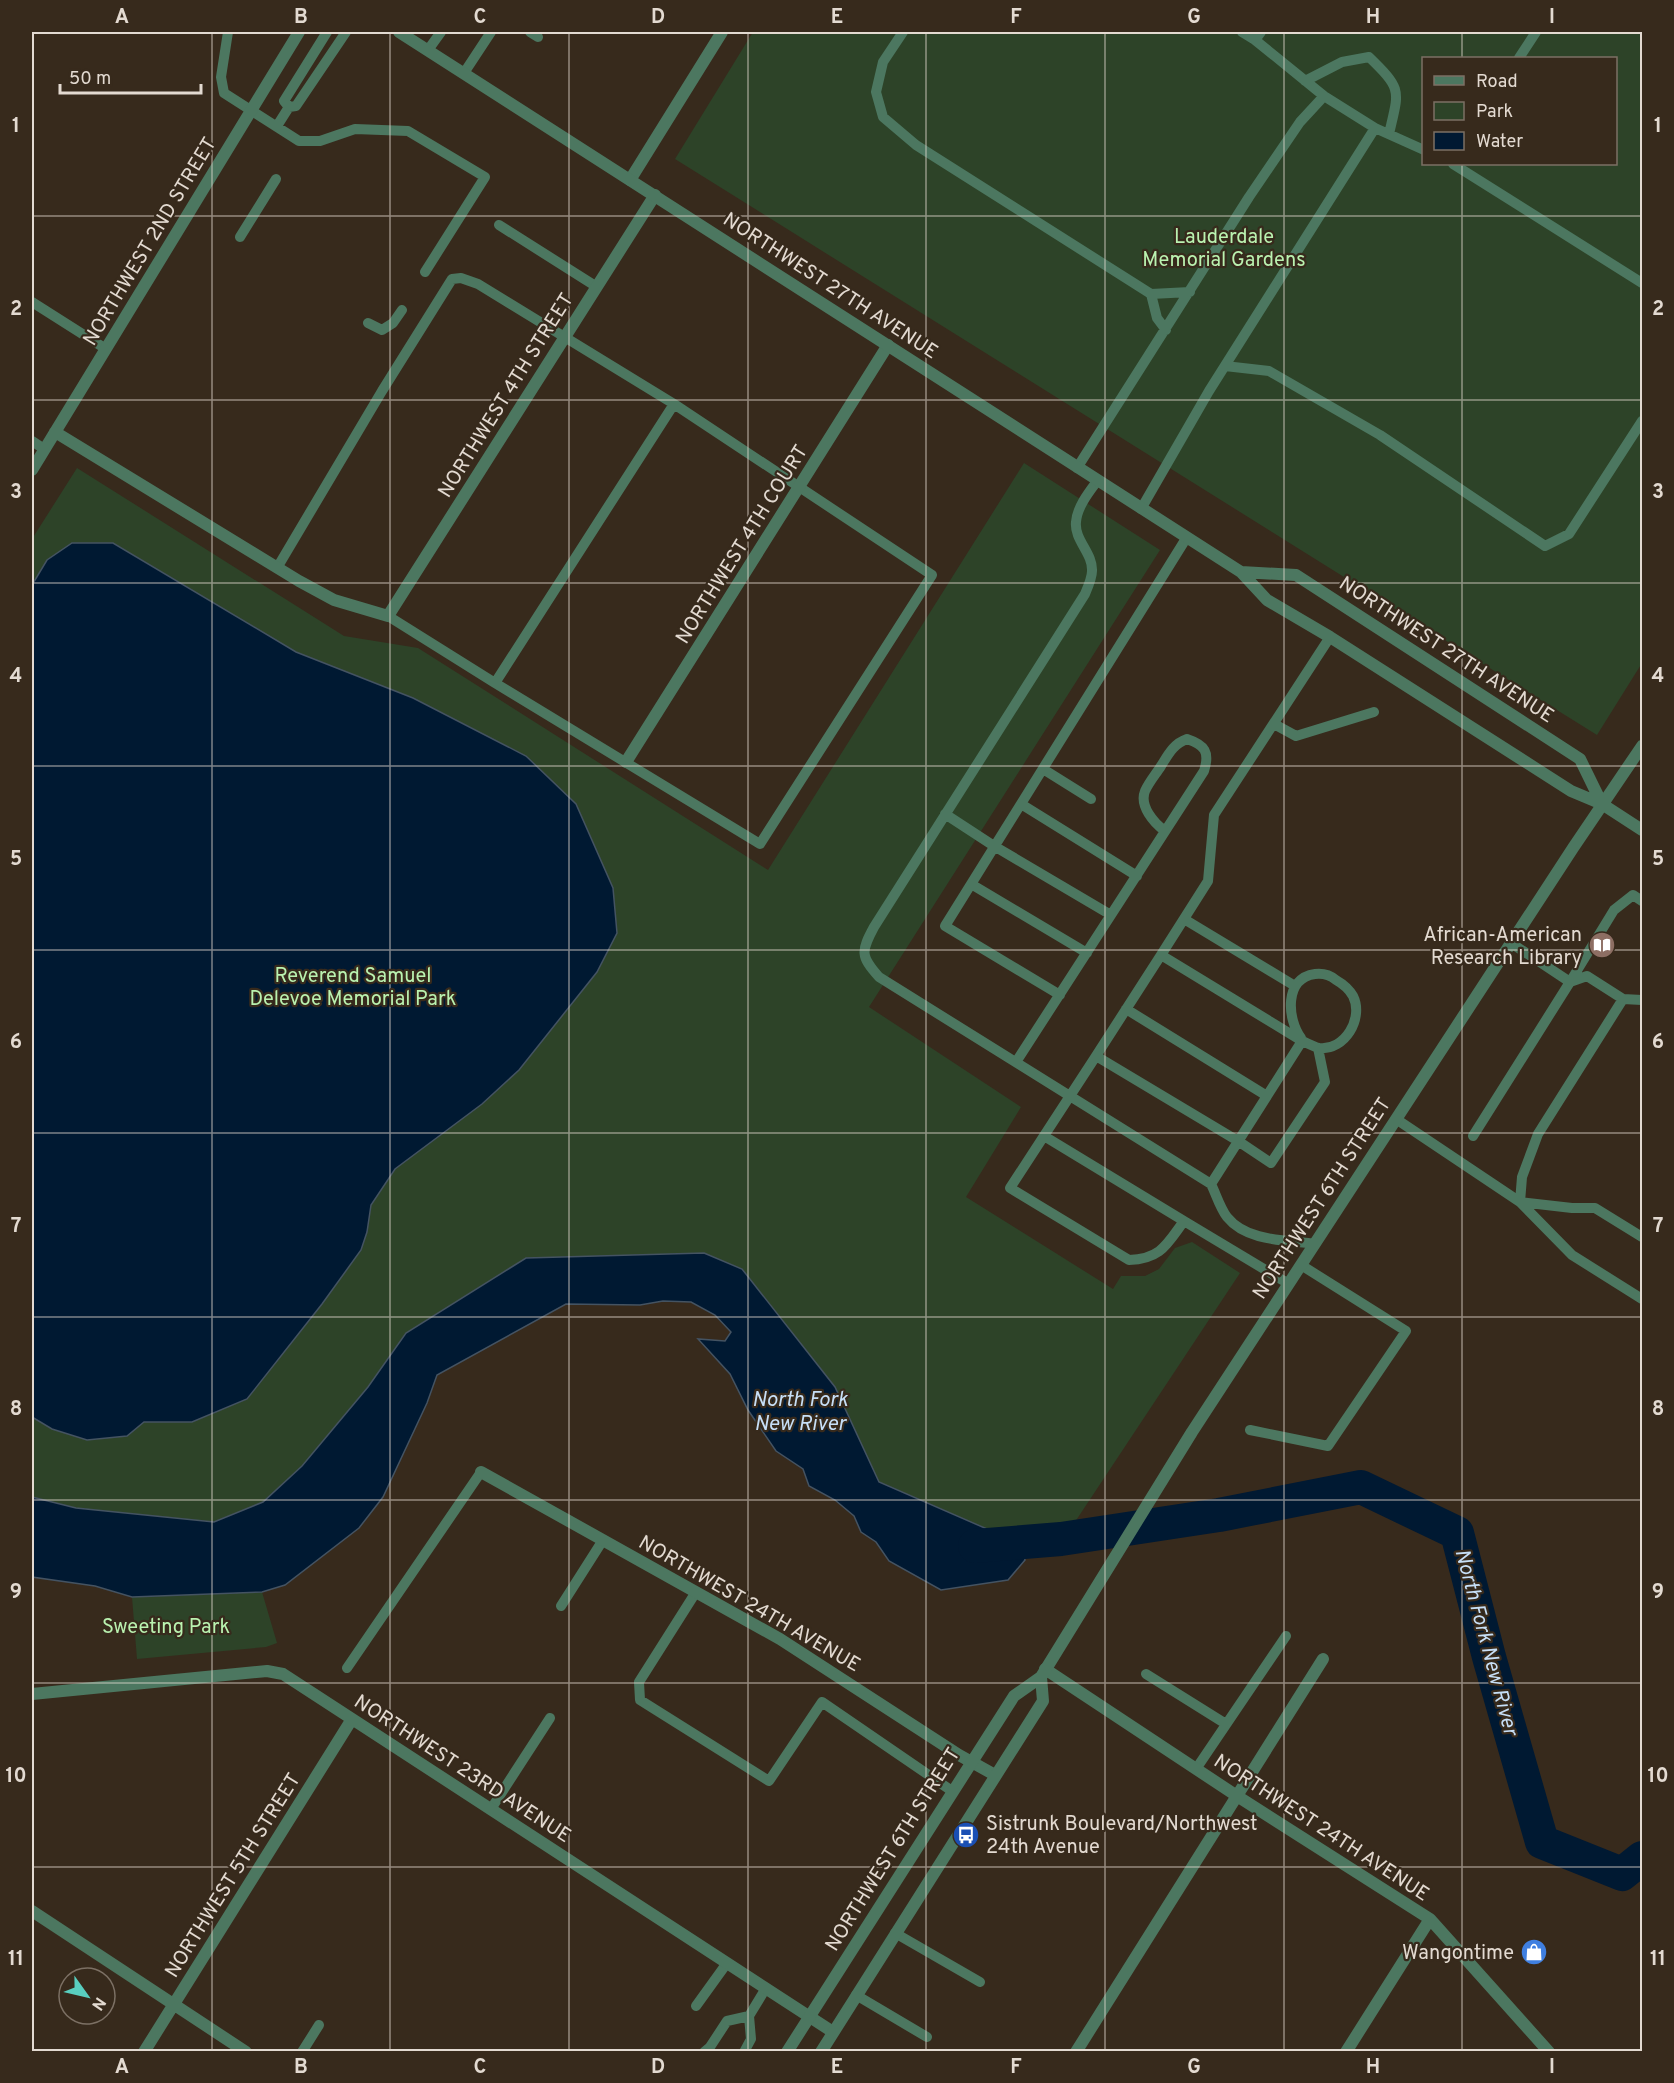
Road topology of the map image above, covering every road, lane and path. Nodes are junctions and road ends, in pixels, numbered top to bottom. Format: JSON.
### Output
{"nodes":[{"id":1,"x":228,"y":32,"type":"edge"},
{"id":2,"x":299,"y":32,"type":"edge"},
{"id":3,"x":327,"y":32,"type":"edge"},
{"id":4,"x":346,"y":32,"type":"edge"},
{"id":5,"x":399,"y":32,"type":"edge"},
{"id":6,"x":441,"y":32,"type":"edge"},
{"id":7,"x":491,"y":32,"type":"edge"},
{"id":8,"x":722,"y":32,"type":"edge"},
{"id":9,"x":903,"y":32,"type":"edge"},
{"id":10,"x":1242,"y":32,"type":"edge"},
{"id":11,"x":1536,"y":32,"type":"edge"},
{"id":12,"x":1258,"y":36,"type":"edge"},
{"id":13,"x":428,"y":50,"type":"junction"},
{"id":14,"x":1520,"y":57,"type":"edge"},
{"id":15,"x":464,"y":73,"type":"junction"},
{"id":16,"x":1305,"y":81,"type":"junction"},
{"id":17,"x":1323,"y":96,"type":"junction"},
{"id":18,"x":289,"y":107,"type":"junction"},
{"id":19,"x":252,"y":109,"type":"junction"},
{"id":20,"x":277,"y":126,"type":"junction"},
{"id":21,"x":1375,"y":128,"type":"junction"},
{"id":22,"x":1389,"y":134,"type":"junction"},
{"id":23,"x":1422,"y":149,"type":"edge"},
{"id":24,"x":1455,"y":165,"type":"edge"},
{"id":25,"x":276,"y":179,"type":"dead end"},
{"id":26,"x":630,"y":180,"type":"junction"},
{"id":27,"x":655,"y":195,"type":"junction"},
{"id":28,"x":499,"y":225,"type":"dead end"},
{"id":29,"x":240,"y":237,"type":"dead end"},
{"id":30,"x":425,"y":272,"type":"dead end"},
{"id":31,"x":1642,"y":283,"type":"edge"},
{"id":32,"x":597,"y":287,"type":"junction"},
{"id":33,"x":1190,"y":292,"type":"junction"},
{"id":34,"x":1151,"y":294,"type":"junction"},
{"id":35,"x":32,"y":302,"type":"edge"},
{"id":36,"x":402,"y":310,"type":"dead end"},
{"id":37,"x":368,"y":322,"type":"dead end"},
{"id":38,"x":1166,"y":330,"type":"junction"},
{"id":39,"x":565,"y":337,"type":"junction"},
{"id":40,"x":888,"y":345,"type":"junction"},
{"id":41,"x":105,"y":349,"type":"junction"},
{"id":42,"x":1225,"y":366,"type":"junction"},
{"id":43,"x":674,"y":404,"type":"junction"},
{"id":44,"x":1642,"y":421,"type":"edge"},
{"id":45,"x":55,"y":432,"type":"junction"},
{"id":46,"x":32,"y":441,"type":"edge"},
{"id":47,"x":44,"y":449,"type":"junction"},
{"id":48,"x":1077,"y":468,"type":"junction"},
{"id":49,"x":32,"y":470,"type":"edge"},
{"id":50,"x":1098,"y":480,"type":"junction"},
{"id":51,"x":799,"y":488,"type":"junction"},
{"id":52,"x":1141,"y":509,"type":"junction"},
{"id":53,"x":1187,"y":537,"type":"junction"},
{"id":54,"x":277,"y":568,"type":"junction"},
{"id":55,"x":1241,"y":572,"type":"junction"},
{"id":56,"x":388,"y":616,"type":"junction"},
{"id":57,"x":1330,"y":637,"type":"junction"},
{"id":58,"x":495,"y":683,"type":"junction"},
{"id":59,"x":1374,"y":712,"type":"dead end"},
{"id":60,"x":1274,"y":724,"type":"junction"},
{"id":61,"x":1642,"y":746,"type":"edge"},
{"id":62,"x":626,"y":762,"type":"junction"},
{"id":63,"x":1042,"y":769,"type":"junction"},
{"id":64,"x":1091,"y":799,"type":"dead end"},
{"id":65,"x":1021,"y":804,"type":"junction"},
{"id":66,"x":1602,"y":804,"type":"junction"},
{"id":67,"x":945,"y":814,"type":"junction"},
{"id":68,"x":1642,"y":830,"type":"edge"},
{"id":69,"x":1165,"y":831,"type":"junction"},
{"id":70,"x":994,"y":846,"type":"junction"},
{"id":71,"x":1137,"y":876,"type":"junction"},
{"id":72,"x":971,"y":884,"type":"junction"},
{"id":73,"x":1642,"y":901,"type":"edge"},
{"id":74,"x":1111,"y":915,"type":"junction"},
{"id":75,"x":1184,"y":919,"type":"junction"},
{"id":76,"x":1511,"y":943,"type":"junction"},
{"id":77,"x":1087,"y":953,"type":"junction"},
{"id":78,"x":1161,"y":955,"type":"junction"},
{"id":79,"x":1570,"y":982,"type":"junction"},
{"id":80,"x":1295,"y":986,"type":"junction"},
{"id":81,"x":1060,"y":995,"type":"junction"},
{"id":82,"x":1623,"y":999,"type":"junction"},
{"id":83,"x":1642,"y":1000,"type":"edge"},
{"id":84,"x":1126,"y":1009,"type":"junction"},
{"id":85,"x":1302,"y":1041,"type":"junction"},
{"id":86,"x":1318,"y":1048,"type":"junction"},
{"id":87,"x":1095,"y":1056,"type":"junction"},
{"id":88,"x":1016,"y":1062,"type":"junction"},
{"id":89,"x":1070,"y":1096,"type":"junction"},
{"id":90,"x":1267,"y":1096,"type":"junction"},
{"id":91,"x":1396,"y":1119,"type":"junction"},
{"id":92,"x":1044,"y":1136,"type":"junction"},
{"id":93,"x":1473,"y":1136,"type":"dead end"},
{"id":94,"x":1238,"y":1141,"type":"junction"},
{"id":95,"x":1211,"y":1184,"type":"junction"},
{"id":96,"x":1520,"y":1202,"type":"junction"},
{"id":97,"x":1184,"y":1221,"type":"junction"},
{"id":98,"x":1642,"y":1237,"type":"edge"},
{"id":99,"x":1315,"y":1244,"type":"junction"},
{"id":100,"x":1301,"y":1265,"type":"junction"},
{"id":101,"x":1289,"y":1284,"type":"junction"},
{"id":102,"x":1642,"y":1299,"type":"edge"},
{"id":103,"x":1250,"y":1430,"type":"dead end"},
{"id":104,"x":481,"y":1472,"type":"joint"},
{"id":105,"x":603,"y":1540,"type":"junction"},
{"id":106,"x":696,"y":1592,"type":"junction"},
{"id":107,"x":561,"y":1606,"type":"dead end"},
{"id":108,"x":1286,"y":1636,"type":"dead end"},
{"id":109,"x":1323,"y":1659,"type":"dead end"},
{"id":110,"x":346,"y":1668,"type":"dead end"},
{"id":111,"x":1043,"y":1673,"type":"junction"},
{"id":112,"x":1146,"y":1674,"type":"dead end"},
{"id":113,"x":32,"y":1694,"type":"edge"},
{"id":114,"x":550,"y":1718,"type":"dead end"},
{"id":115,"x":352,"y":1719,"type":"junction"},
{"id":116,"x":1226,"y":1724,"type":"junction"},
{"id":117,"x":971,"y":1761,"type":"junction"},
{"id":118,"x":1196,"y":1769,"type":"junction"},
{"id":119,"x":995,"y":1775,"type":"junction"},
{"id":120,"x":952,"y":1791,"type":"junction"},
{"id":121,"x":1237,"y":1796,"type":"junction"},
{"id":122,"x":491,"y":1809,"type":"junction"},
{"id":123,"x":32,"y":1911,"type":"edge"},
{"id":124,"x":1430,"y":1919,"type":"junction"},
{"id":125,"x":895,"y":1933,"type":"junction"},
{"id":126,"x":727,"y":1963,"type":"junction"},
{"id":127,"x":980,"y":1982,"type":"dead end"},
{"id":128,"x":766,"y":1988,"type":"junction"},
{"id":129,"x":856,"y":1995,"type":"junction"},
{"id":130,"x":173,"y":2004,"type":"junction"},
{"id":131,"x":696,"y":2006,"type":"dead end"},
{"id":132,"x":749,"y":2016,"type":"junction"},
{"id":133,"x":810,"y":2017,"type":"junction"},
{"id":134,"x":320,"y":2025,"type":"dead end"},
{"id":135,"x":833,"y":2032,"type":"junction"},
{"id":136,"x":927,"y":2037,"type":"dead end"},
{"id":137,"x":144,"y":2052,"type":"edge"},
{"id":138,"x":246,"y":2052,"type":"edge"},
{"id":139,"x":302,"y":2052,"type":"edge"},
{"id":140,"x":704,"y":2052,"type":"edge"},
{"id":141,"x":744,"y":2052,"type":"edge"},
{"id":142,"x":788,"y":2052,"type":"edge"},
{"id":143,"x":820,"y":2052,"type":"edge"},
{"id":144,"x":1076,"y":2052,"type":"edge"},
{"id":145,"x":1346,"y":2052,"type":"edge"},
{"id":146,"x":1550,"y":2052,"type":"edge"}],
"edges":[{"from":1,"to":19,"type":"lane"},
{"from":2,"to":19,"type":"street","name":"NORTHWEST 2ND STREET"},
{"from":3,"to":18,"type":"lane"},
{"from":4,"to":18,"type":"lane"},
{"from":5,"to":13,"type":"street","name":"NORTHWEST 27TH AVENUE"},
{"from":6,"to":13,"type":"lane"},
{"from":7,"to":15,"type":"lane"},
{"from":8,"to":26,"type":"street"},
{"from":9,"to":34,"type":"lane"},
{"from":10,"to":12,"type":"lane"},
{"from":11,"to":14,"type":"lane"},
{"from":12,"to":16,"type":"lane"},
{"from":13,"to":15,"type":"street","name":"NORTHWEST 27TH AVENUE"},
{"from":15,"to":26,"type":"street","name":"NORTHWEST 27TH AVENUE"},
{"from":16,"to":17,"type":"lane"},
{"from":16,"to":22,"type":"lane"},
{"from":17,"to":21,"type":"lane"},
{"from":17,"to":33,"type":"lane"},
{"from":18,"to":20,"type":"lane"},
{"from":19,"to":20,"type":"lane"},
{"from":19,"to":41,"type":"street","name":"NORTHWEST 2ND STREET"},
{"from":20,"to":30,"type":"lane"},
{"from":21,"to":22,"type":"lane"},
{"from":21,"to":42,"type":"lane"},
{"from":22,"to":23,"type":"lane"},
{"from":24,"to":31,"type":"lane"},
{"from":25,"to":29,"type":"lane"},
{"from":26,"to":27,"type":"street","name":"NORTHWEST 27TH AVENUE"},
{"from":27,"to":32,"type":"street","name":"NORTHWEST 4TH STREET"},
{"from":27,"to":40,"type":"street","name":"NORTHWEST 27TH AVENUE"},
{"from":28,"to":32,"type":"lane"},
{"from":32,"to":39,"type":"street","name":"NORTHWEST 4TH STREET"},
{"from":33,"to":34,"type":"lane"},
{"from":33,"to":38,"type":"lane"},
{"from":34,"to":38,"type":"lane"},
{"from":35,"to":41,"type":"lane"},
{"from":36,"to":37,"type":"lane"},
{"from":38,"to":48,"type":"lane"},
{"from":39,"to":43,"type":"lane"},
{"from":39,"to":54,"type":"lane"},
{"from":39,"to":56,"type":"street","name":"NORTHWEST 4TH STREET"},
{"from":40,"to":48,"type":"street","name":"NORTHWEST 27TH AVENUE"},
{"from":40,"to":51,"type":"street","name":"NORTHWEST 4TH COURT"},
{"from":41,"to":45,"type":"street","name":"NORTHWEST 2ND STREET"},
{"from":42,"to":44,"type":"lane"},
{"from":42,"to":52,"type":"lane"},
{"from":43,"to":51,"type":"lane"},
{"from":43,"to":58,"type":"lane"},
{"from":45,"to":47,"type":"street","name":"NORTHWEST 2ND STREET"},
{"from":45,"to":54,"type":"street"},
{"from":46,"to":47,"type":"lane"},
{"from":47,"to":49,"type":"street","name":"NORTHWEST 2ND STREET"},
{"from":48,"to":50,"type":"street","name":"NORTHWEST 27TH AVENUE"},
{"from":50,"to":52,"type":"street","name":"NORTHWEST 27TH AVENUE"},
{"from":50,"to":67,"type":"lane"},
{"from":51,"to":62,"type":"street","name":"NORTHWEST 4TH COURT"},
{"from":51,"to":62,"type":"lane"},
{"from":52,"to":53,"type":"street","name":"NORTHWEST 27TH AVENUE"},
{"from":53,"to":55,"type":"street","name":"NORTHWEST 27TH AVENUE"},
{"from":53,"to":63,"type":"lane"},
{"from":54,"to":56,"type":"street"},
{"from":55,"to":57,"type":"street","name":"NORTHWEST 27TH AVENUE"},
{"from":55,"to":66,"type":"street","name":"NORTHWEST 27TH AVENUE"},
{"from":56,"to":58,"type":"lane"},
{"from":57,"to":60,"type":"lane"},
{"from":57,"to":66,"type":"street","name":"NORTHWEST 27TH AVENUE"},
{"from":58,"to":62,"type":"lane"},
{"from":59,"to":60,"type":"lane"},
{"from":60,"to":75,"type":"lane"},
{"from":61,"to":66,"type":"street","name":"NORTHWEST 6TH STREET"},
{"from":63,"to":64,"type":"lane"},
{"from":63,"to":65,"type":"lane"},
{"from":65,"to":70,"type":"lane"},
{"from":65,"to":71,"type":"lane"},
{"from":66,"to":68,"type":"street","name":"NORTHWEST 27TH AVENUE"},
{"from":66,"to":76,"type":"street","name":"NORTHWEST 6TH STREET"},
{"from":67,"to":70,"type":"lane"},
{"from":67,"to":88,"type":"lane"},
{"from":69,"to":69,"type":"lane"},
{"from":69,"to":71,"type":"lane"},
{"from":70,"to":72,"type":"lane"},
{"from":70,"to":74,"type":"lane"},
{"from":71,"to":74,"type":"lane"},
{"from":72,"to":77,"type":"lane"},
{"from":72,"to":81,"type":"lane"},
{"from":73,"to":79,"type":"lane"},
{"from":74,"to":77,"type":"lane"},
{"from":75,"to":78,"type":"lane"},
{"from":75,"to":80,"type":"lane"},
{"from":76,"to":79,"type":"lane"},
{"from":76,"to":91,"type":"street","name":"NORTHWEST 6TH STREET"},
{"from":77,"to":81,"type":"lane"},
{"from":78,"to":84,"type":"lane"},
{"from":78,"to":85,"type":"lane"},
{"from":79,"to":82,"type":"lane"},
{"from":79,"to":93,"type":"lane"},
{"from":80,"to":85,"type":"lane"},
{"from":80,"to":86,"type":"lane"},
{"from":81,"to":88,"type":"lane"},
{"from":82,"to":83,"type":"lane"},
{"from":82,"to":96,"type":"lane"},
{"from":84,"to":87,"type":"lane"},
{"from":84,"to":90,"type":"lane"},
{"from":85,"to":86,"type":"lane"},
{"from":85,"to":90,"type":"lane"},
{"from":86,"to":94,"type":"lane"},
{"from":87,"to":89,"type":"lane"},
{"from":87,"to":94,"type":"lane"},
{"from":88,"to":89,"type":"lane"},
{"from":89,"to":92,"type":"lane"},
{"from":89,"to":95,"type":"lane"},
{"from":90,"to":94,"type":"lane"},
{"from":91,"to":96,"type":"lane"},
{"from":91,"to":99,"type":"street","name":"NORTHWEST 6TH STREET"},
{"from":92,"to":97,"type":"lane"},
{"from":92,"to":97,"type":"lane"},
{"from":94,"to":95,"type":"lane"},
{"from":95,"to":99,"type":"lane"},
{"from":96,"to":98,"type":"lane"},
{"from":96,"to":102,"type":"lane"},
{"from":97,"to":101,"type":"lane"},
{"from":99,"to":100,"type":"street","name":"NORTHWEST 6TH STREET"},
{"from":100,"to":101,"type":"street","name":"NORTHWEST 6TH STREET"},
{"from":100,"to":103,"type":"lane"},
{"from":101,"to":111,"type":"street","name":"NORTHWEST 6TH STREET"},
{"from":104,"to":105,"type":"street","name":"NORTHWEST 24TH AVENUE"},
{"from":104,"to":110,"type":"lane"},
{"from":105,"to":106,"type":"street","name":"NORTHWEST 24TH AVENUE"},
{"from":105,"to":107,"type":"lane"},
{"from":106,"to":117,"type":"street","name":"NORTHWEST 24TH AVENUE"},
{"from":106,"to":120,"type":"lane"},
{"from":108,"to":116,"type":"lane"},
{"from":109,"to":121,"type":"street"},
{"from":111,"to":117,"type":"street","name":"NORTHWEST 6TH STREET"},
{"from":111,"to":118,"type":"street","name":"NORTHWEST 24TH AVENUE"},
{"from":111,"to":119,"type":"street","name":"NORTHWEST 6TH STREET"},
{"from":112,"to":116,"type":"lane"},
{"from":113,"to":115,"type":"street","name":"NORTHWEST 23RD AVENUE"},
{"from":114,"to":122,"type":"lane"},
{"from":115,"to":122,"type":"street","name":"NORTHWEST 23RD AVENUE"},
{"from":115,"to":130,"type":"street","name":"NORTHWEST 5TH STREET"},
{"from":116,"to":118,"type":"lane"},
{"from":117,"to":119,"type":"street","name":"NORTHWEST 24TH AVENUE"},
{"from":117,"to":120,"type":"street","name":"NORTHWEST 6TH STREET"},
{"from":118,"to":121,"type":"street","name":"NORTHWEST 24TH AVENUE"},
{"from":119,"to":125,"type":"street","name":"NORTHWEST 6TH STREET"},
{"from":120,"to":133,"type":"street","name":"NORTHWEST 6TH STREET"},
{"from":121,"to":124,"type":"street","name":"NORTHWEST 24TH AVENUE"},
{"from":121,"to":144,"type":"street"},
{"from":122,"to":126,"type":"street","name":"NORTHWEST 23RD AVENUE"},
{"from":123,"to":130,"type":"street"},
{"from":124,"to":145,"type":"street"},
{"from":124,"to":146,"type":"street","name":"NORTHWEST 24TH AVENUE"},
{"from":125,"to":127,"type":"lane"},
{"from":125,"to":129,"type":"street","name":"NORTHWEST 6TH STREET"},
{"from":126,"to":128,"type":"street","name":"NORTHWEST 23RD AVENUE"},
{"from":126,"to":131,"type":"lane"},
{"from":128,"to":132,"type":"lane"},
{"from":128,"to":133,"type":"street","name":"NORTHWEST 23RD AVENUE"},
{"from":129,"to":135,"type":"street","name":"NORTHWEST 6TH STREET"},
{"from":129,"to":136,"type":"lane"},
{"from":130,"to":137,"type":"street","name":"NORTHWEST 5TH STREET"},
{"from":130,"to":138,"type":"street"},
{"from":132,"to":140,"type":"lane"},
{"from":132,"to":141,"type":"lane"},
{"from":133,"to":135,"type":"street","name":"NORTHWEST 23RD AVENUE"},
{"from":133,"to":142,"type":"street","name":"NORTHWEST 6TH STREET"},
{"from":134,"to":139,"type":"lane"},
{"from":135,"to":143,"type":"street","name":"NORTHWEST 6TH STREET"}]}
